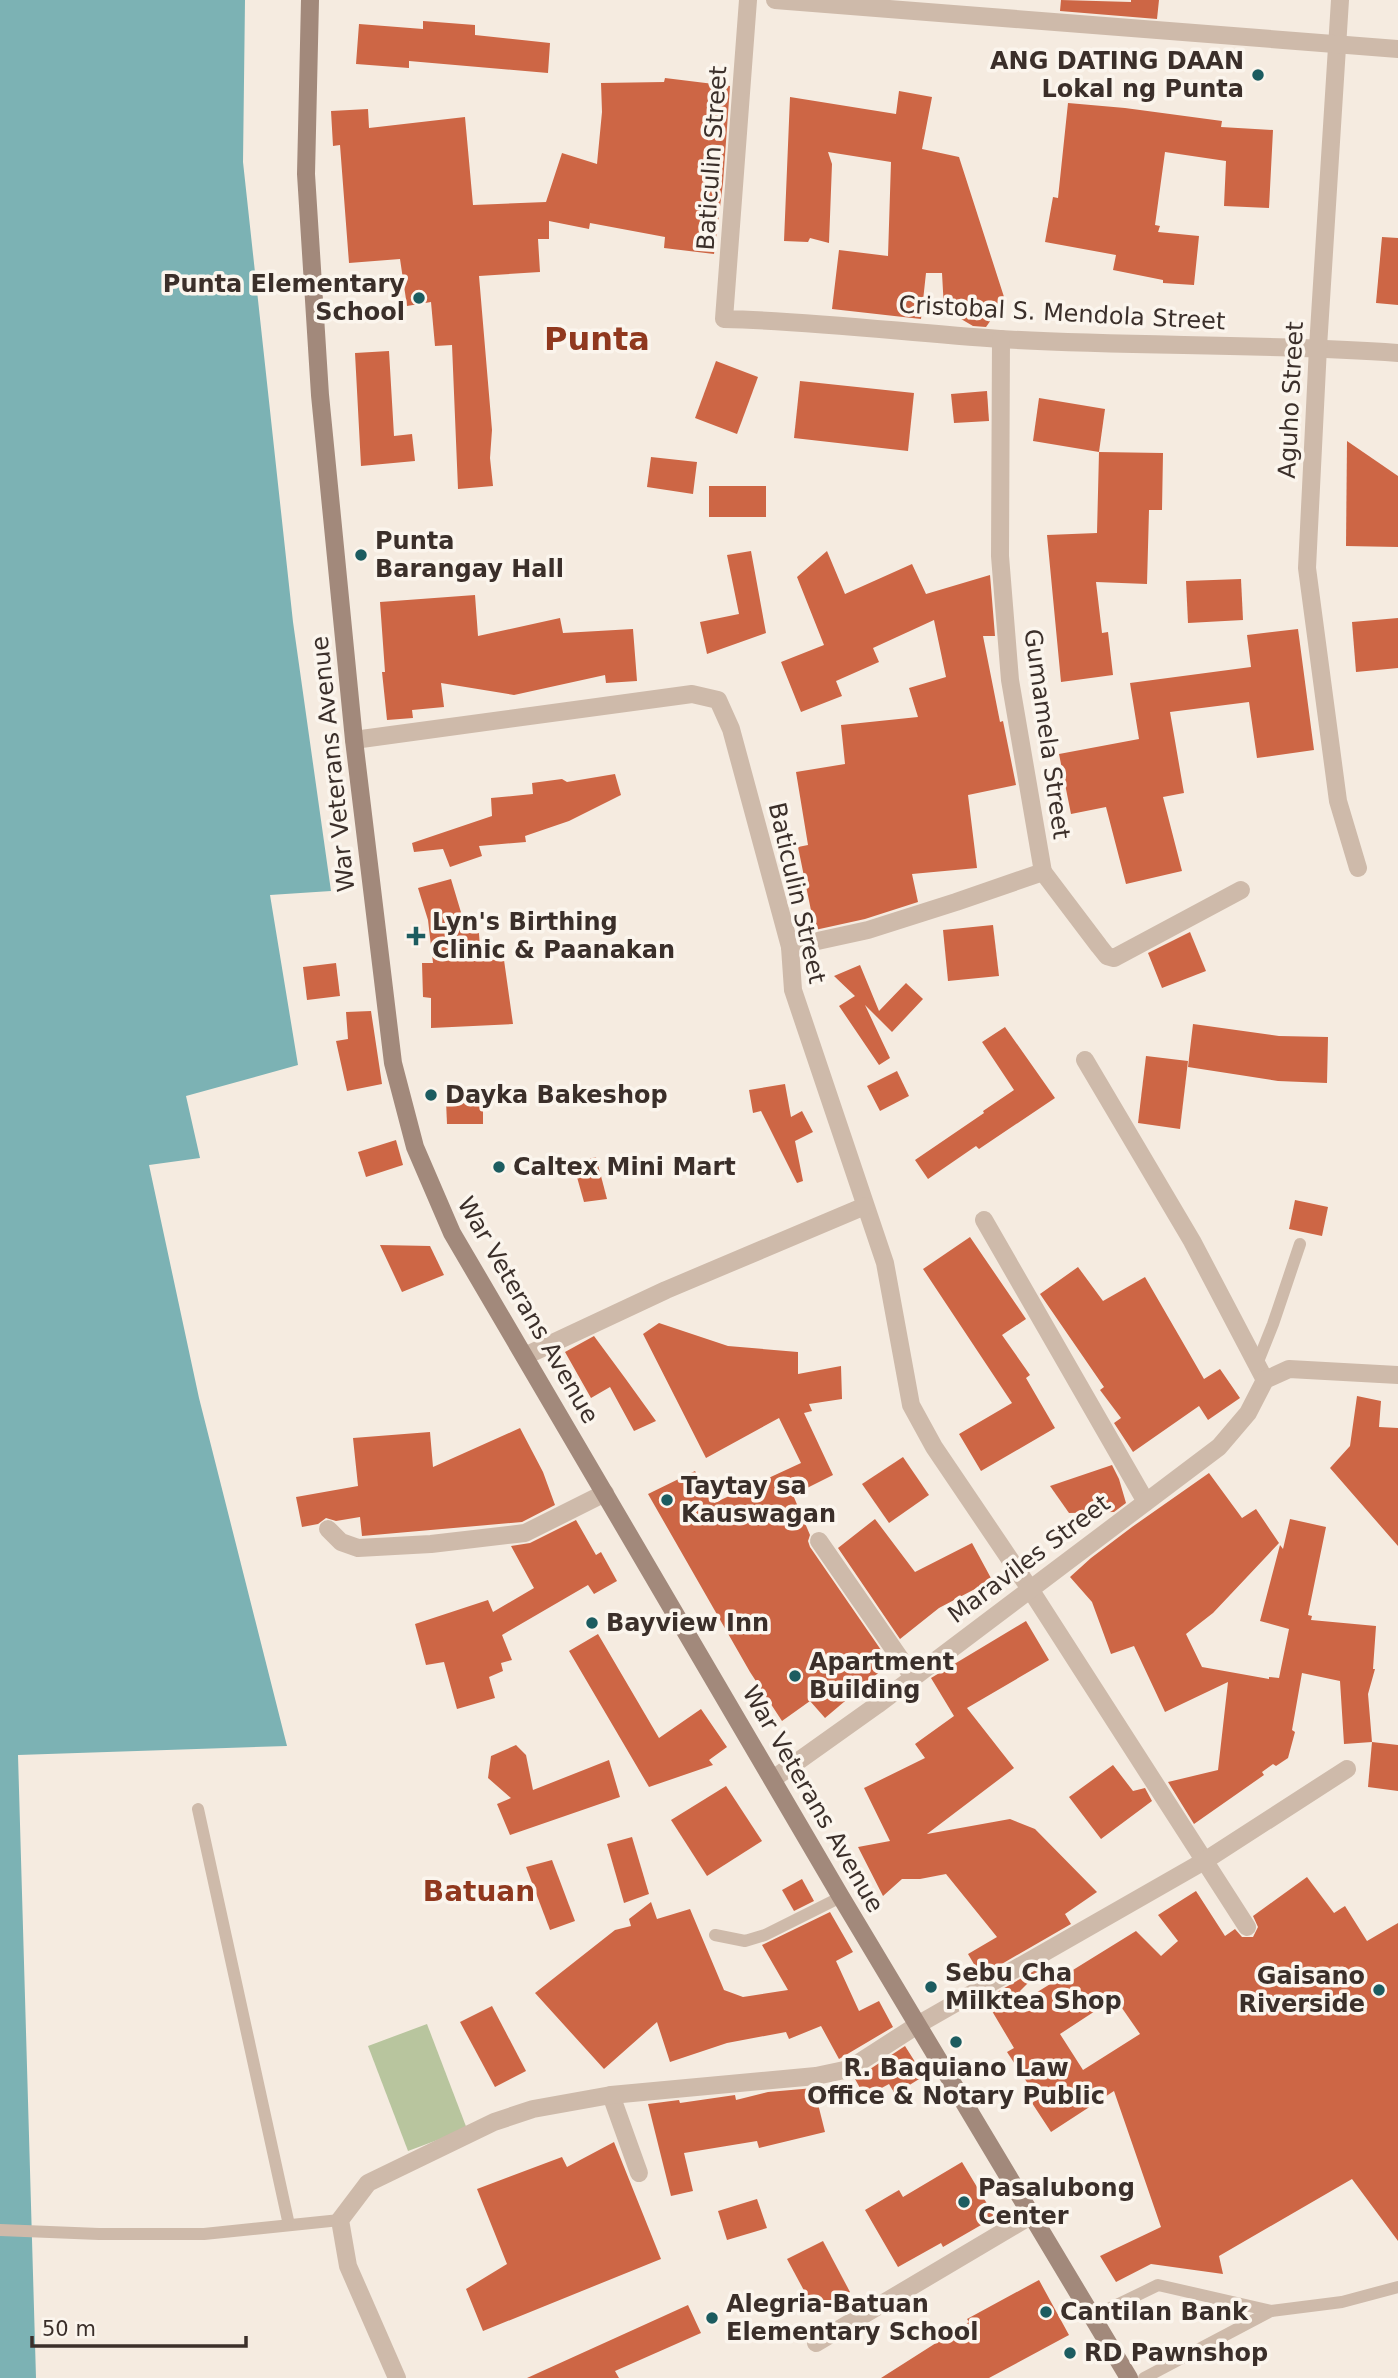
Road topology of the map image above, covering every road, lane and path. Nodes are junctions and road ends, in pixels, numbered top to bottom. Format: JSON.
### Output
{"nodes":[{"id":1,"x":310,"y":0,"type":"edge"},
{"id":2,"x":748,"y":0,"type":"edge"},
{"id":3,"x":775,"y":0,"type":"edge"},
{"id":4,"x":1340,"y":0,"type":"edge"},
{"id":5,"x":1337,"y":45,"type":"junction"},
{"id":6,"x":1398,"y":50,"type":"edge"},
{"id":7,"x":724,"y":320,"type":"joint"},
{"id":8,"x":1001,"y":339,"type":"junction"},
{"id":9,"x":1318,"y":347,"type":"junction"},
{"id":10,"x":1398,"y":353,"type":"edge"},
{"id":11,"x":354,"y":740,"type":"junction"},
{"id":12,"x":1358,"y":868,"type":"dead end"},
{"id":13,"x":1043,"y":872,"type":"junction"},
{"id":14,"x":1241,"y":890,"type":"dead end"},
{"id":15,"x":790,"y":947,"type":"junction"},
{"id":16,"x":1084,"y":1060,"type":"dead end"},
{"id":17,"x":865,"y":1206,"type":"junction"},
{"id":18,"x":984,"y":1220,"type":"dead end"},
{"id":19,"x":1300,"y":1244,"type":"dead end"},
{"id":20,"x":525,"y":1356,"type":"junction"},
{"id":21,"x":1261,"y":1372,"type":"junction"},
{"id":22,"x":1398,"y":1375,"type":"edge"},
{"id":23,"x":605,"y":1493,"type":"junction"},
{"id":24,"x":1146,"y":1502,"type":"junction"},
{"id":25,"x":328,"y":1529,"type":"dead end"},
{"id":26,"x":819,"y":1541,"type":"dead end"},
{"id":27,"x":1030,"y":1589,"type":"junction"},
{"id":28,"x":913,"y":1677,"type":"junction"},
{"id":29,"x":1347,"y":1769,"type":"dead end"},
{"id":30,"x":773,"y":1779,"type":"junction"},
{"id":31,"x":198,"y":1809,"type":"dead end"},
{"id":32,"x":1206,"y":1860,"type":"junction"},
{"id":33,"x":841,"y":1897,"type":"junction"},
{"id":34,"x":1247,"y":1927,"type":"dead end"},
{"id":35,"x":715,"y":1935,"type":"dead end"},
{"id":36,"x":919,"y":2024,"type":"junction"},
{"id":37,"x":611,"y":2095,"type":"junction"},
{"id":38,"x":639,"y":2173,"type":"dead end"},
{"id":39,"x":1032,"y":2215,"type":"junction"},
{"id":40,"x":340,"y":2220,"type":"junction"},
{"id":41,"x":289,"y":2225,"type":"junction"},
{"id":42,"x":0,"y":2230,"type":"edge"},
{"id":43,"x":1398,"y":2287,"type":"edge"},
{"id":44,"x":1271,"y":2311,"type":"junction"},
{"id":45,"x":1092,"y":2317,"type":"junction"},
{"id":46,"x":816,"y":2343,"type":"dead end"},
{"id":47,"x":397,"y":2378,"type":"edge"},
{"id":48,"x":1129,"y":2378,"type":"edge"},
{"id":49,"x":1144,"y":2378,"type":"edge"}],
"edges":[{"from":1,"to":11,"type":"main road","name":"War Veterans Avenue"},
{"from":2,"to":7,"type":"street","name":"Baticulin Street"},
{"from":3,"to":5,"type":"street"},
{"from":4,"to":5,"type":"street","name":"Aguho Street"},
{"from":5,"to":6,"type":"street"},
{"from":5,"to":9,"type":"street","name":"Aguho Street"},
{"from":7,"to":8,"type":"street","name":"Cristobal S. Mendola Street"},
{"from":8,"to":9,"type":"street","name":"Cristobal S. Mendola Street"},
{"from":8,"to":13,"type":"street","name":"Gumamela Street"},
{"from":9,"to":10,"type":"street","name":"Cristobal S. Mendola Street"},
{"from":9,"to":12,"type":"street","name":"Aguho Street"},
{"from":11,"to":15,"type":"street","name":"Baticulin Street"},
{"from":11,"to":20,"type":"main road","name":"War Veterans Avenue"},
{"from":13,"to":14,"type":"street"},
{"from":13,"to":15,"type":"street","name":"Gumamela Street"},
{"from":15,"to":17,"type":"street","name":"Baticulin Street"},
{"from":16,"to":21,"type":"street"},
{"from":17,"to":20,"type":"street"},
{"from":17,"to":27,"type":"street","name":"Baticulin Street"},
{"from":18,"to":24,"type":"street","name":"Maraviles Street"},
{"from":19,"to":21,"type":"lane"},
{"from":20,"to":23,"type":"main road","name":"War Veterans Avenue"},
{"from":21,"to":22,"type":"street"},
{"from":21,"to":24,"type":"street","name":"Maraviles Street"},
{"from":23,"to":25,"type":"street"},
{"from":23,"to":30,"type":"main road","name":"War Veterans Avenue"},
{"from":24,"to":27,"type":"street","name":"Maraviles Street"},
{"from":26,"to":28,"type":"street"},
{"from":27,"to":28,"type":"street","name":"Maraviles Street"},
{"from":27,"to":32,"type":"street","name":"Baticulin Street"},
{"from":28,"to":30,"type":"street","name":"Maraviles Street"},
{"from":29,"to":32,"type":"street"},
{"from":30,"to":33,"type":"main road","name":"War Veterans Avenue"},
{"from":31,"to":41,"type":"lane"},
{"from":32,"to":34,"type":"street","name":"Baticulin Street"},
{"from":32,"to":36,"type":"street"},
{"from":33,"to":35,"type":"lane"},
{"from":33,"to":36,"type":"main road","name":"War Veterans Avenue"},
{"from":36,"to":37,"type":"street"},
{"from":36,"to":39,"type":"main road","name":"War Veterans Avenue"},
{"from":37,"to":38,"type":"street"},
{"from":37,"to":40,"type":"street"},
{"from":39,"to":45,"type":"main road","name":"War Veterans Avenue"},
{"from":39,"to":46,"type":"street"},
{"from":40,"to":41,"type":"lane"},
{"from":40,"to":47,"type":"street"},
{"from":41,"to":42,"type":"lane"},
{"from":43,"to":44,"type":"lane"},
{"from":44,"to":45,"type":"lane"},
{"from":44,"to":49,"type":"lane"},
{"from":45,"to":48,"type":"main road","name":"War Veterans Avenue"}]}
